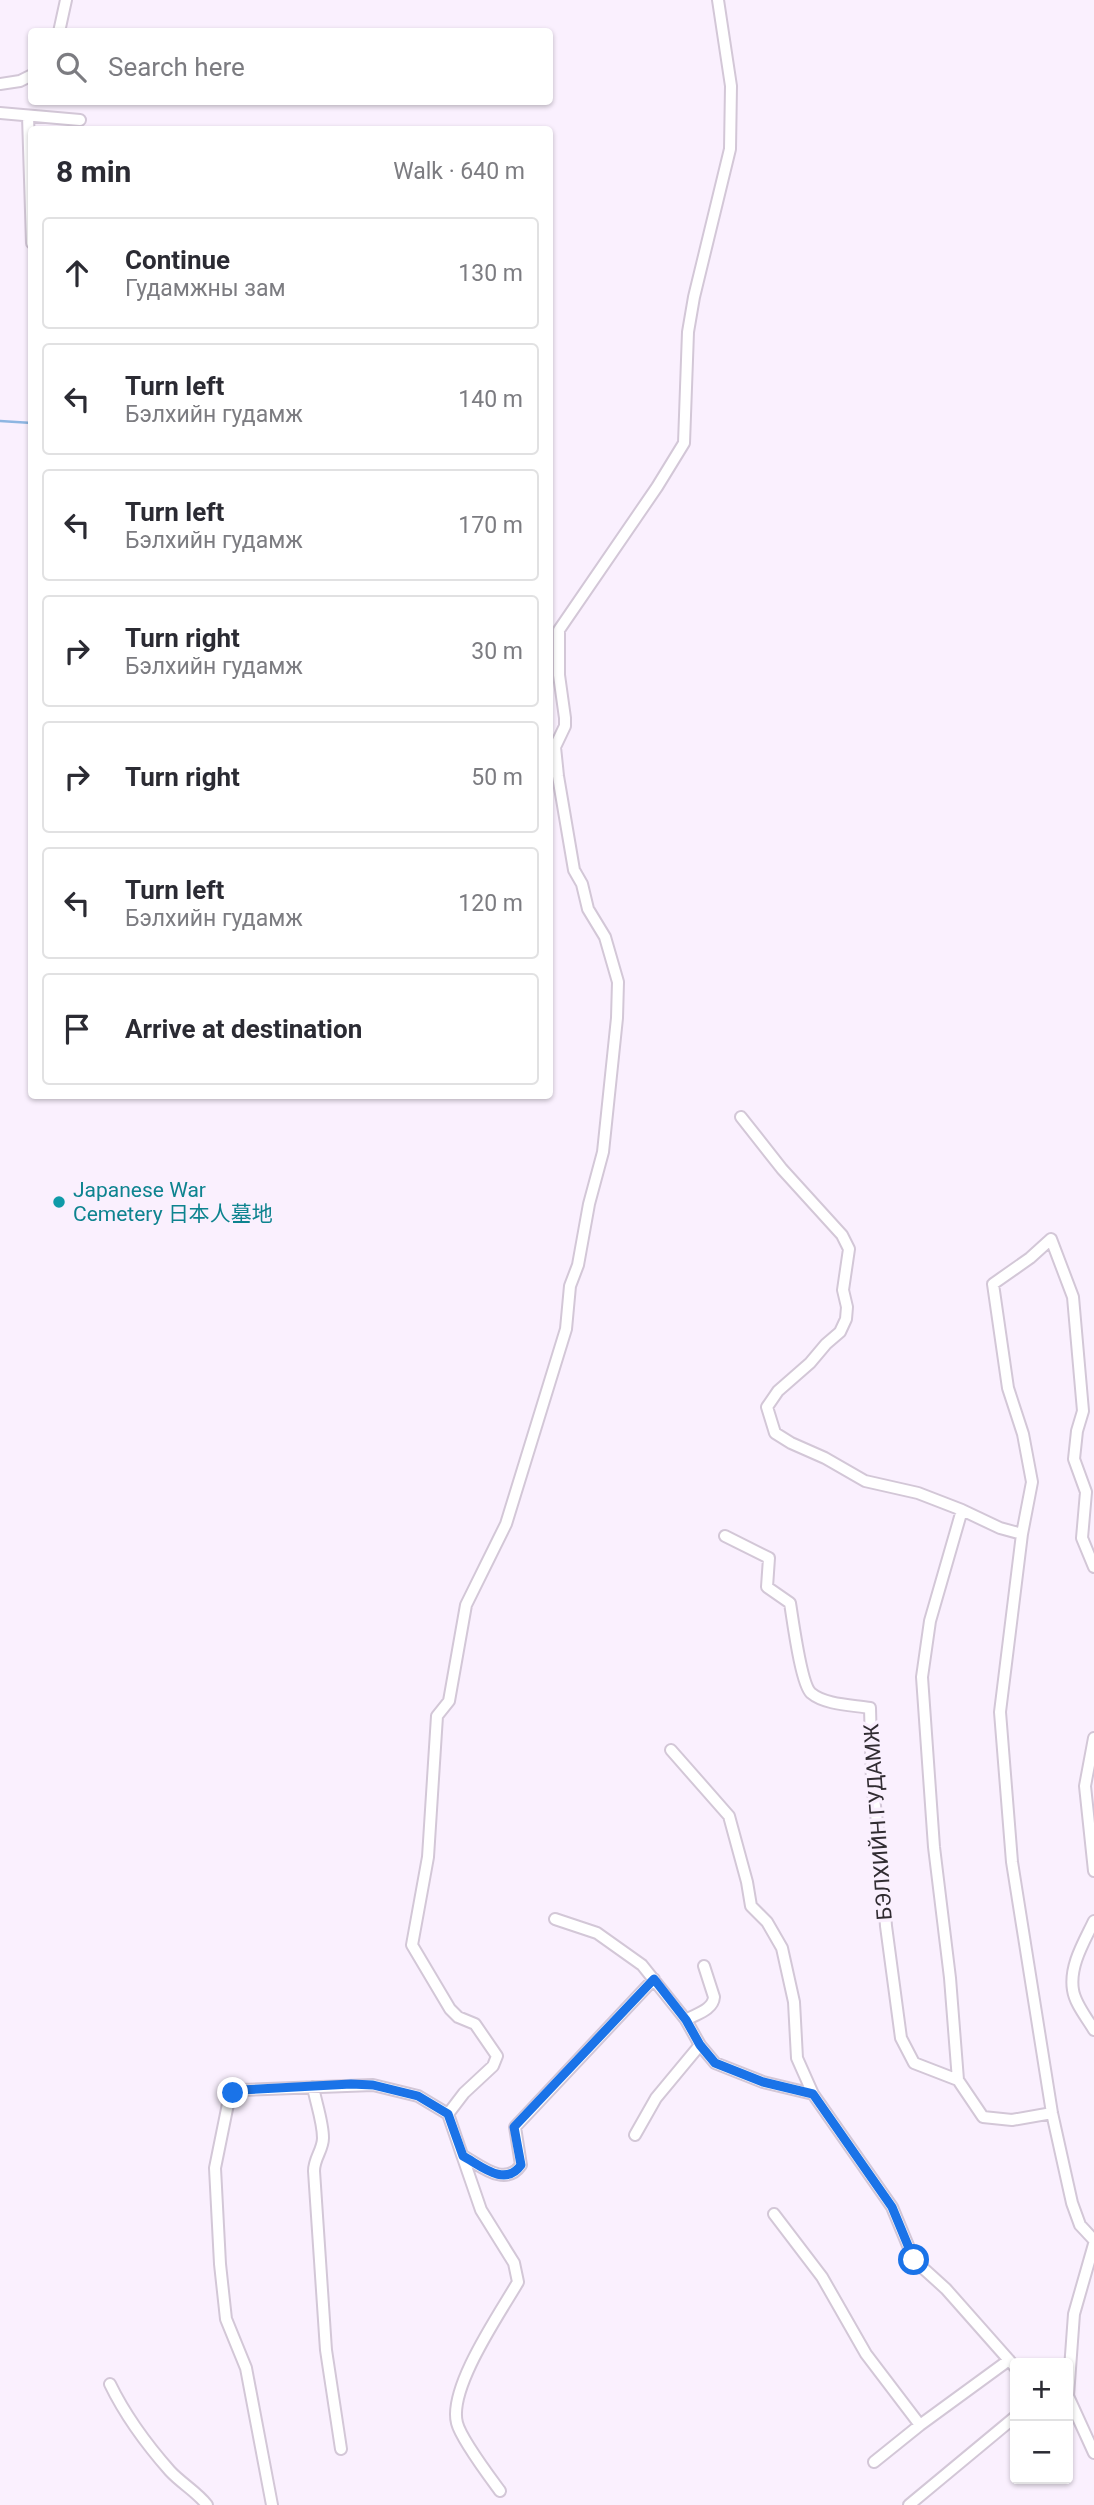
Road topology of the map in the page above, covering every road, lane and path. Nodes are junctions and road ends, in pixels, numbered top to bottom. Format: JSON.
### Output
{"nodes":[{"id":1,"x":66,"y":0,"type":"edge"},
{"id":2,"x":718,"y":0,"type":"edge"},
{"id":3,"x":60,"y":28,"type":"edge"},
{"id":4,"x":28,"y":77,"type":"edge"},
{"id":5,"x":0,"y":84,"type":"edge"},
{"id":6,"x":0,"y":113,"type":"edge"},
{"id":7,"x":28,"y":116,"type":"junction"},
{"id":8,"x":80,"y":120,"type":"dead end"},
{"id":9,"x":28,"y":126,"type":"edge"},
{"id":10,"x":741,"y":1117,"type":"dead end"},
{"id":11,"x":962,"y":1510,"type":"junction"},
{"id":12,"x":1022,"y":1534,"type":"junction"},
{"id":13,"x":725,"y":1536,"type":"dead end"},
{"id":14,"x":1094,"y":1567,"type":"edge"},
{"id":15,"x":1094,"y":1738,"type":"edge"},
{"id":16,"x":671,"y":1751,"type":"dead end"},
{"id":17,"x":1094,"y":1871,"type":"edge"},
{"id":18,"x":555,"y":1919,"type":"dead end"},
{"id":19,"x":1094,"y":1921,"type":"edge"},
{"id":20,"x":704,"y":1966,"type":"dead end"},
{"id":21,"x":654,"y":1979,"type":"junction"},
{"id":22,"x":686,"y":2020,"type":"junction"},
{"id":23,"x":1094,"y":2030,"type":"edge"},
{"id":24,"x":700,"y":2045,"type":"junction"},
{"id":25,"x":958,"y":2080,"type":"junction"},
{"id":26,"x":313,"y":2087,"type":"junction"},
{"id":27,"x":813,"y":2094,"type":"junction"},
{"id":28,"x":1052,"y":2113,"type":"junction"},
{"id":29,"x":448,"y":2114,"type":"junction"},
{"id":30,"x":635,"y":2135,"type":"dead end"},
{"id":31,"x":463,"y":2156,"type":"junction"},
{"id":32,"x":774,"y":2214,"type":"dead end"},
{"id":33,"x":1094,"y":2242,"type":"edge"},
{"id":34,"x":1071,"y":2358,"type":"edge"},
{"id":35,"x":1010,"y":2361,"type":"edge"},
{"id":36,"x":1010,"y":2364,"type":"edge"},
{"id":37,"x":110,"y":2384,"type":"dead end"},
{"id":38,"x":1073,"y":2407,"type":"edge"},
{"id":39,"x":1010,"y":2421,"type":"edge"},
{"id":40,"x":920,"y":2425,"type":"junction"},
{"id":41,"x":341,"y":2449,"type":"dead end"},
{"id":42,"x":1094,"y":2453,"type":"edge"},
{"id":43,"x":874,"y":2462,"type":"dead end"},
{"id":44,"x":500,"y":2491,"type":"dead end"},
{"id":45,"x":207,"y":2505,"type":"edge"},
{"id":46,"x":272,"y":2505,"type":"edge"},
{"id":47,"x":909,"y":2505,"type":"edge"}],
"edges":[{"from":1,"to":3,"type":"street"},
{"from":2,"to":29,"type":"street"},
{"from":4,"to":5,"type":"street"},
{"from":6,"to":7,"type":"street"},
{"from":7,"to":8,"type":"street"},
{"from":7,"to":9,"type":"street"},
{"from":10,"to":11,"type":"street"},
{"from":11,"to":12,"type":"street"},
{"from":11,"to":25,"type":"street"},
{"from":12,"to":14,"type":"street"},
{"from":12,"to":28,"type":"street"},
{"from":13,"to":25,"type":"street","name":"БЭЛХИЙН ГУДАМЖ"},
{"from":15,"to":17,"type":"street"},
{"from":16,"to":27,"type":"street"},
{"from":18,"to":21,"type":"street"},
{"from":19,"to":23,"type":"street"},
{"from":20,"to":22,"type":"street"},
{"from":21,"to":22,"type":"street"},
{"from":21,"to":31,"type":"street"},
{"from":22,"to":24,"type":"street"},
{"from":24,"to":27,"type":"street"},
{"from":24,"to":30,"type":"street"},
{"from":25,"to":28,"type":"street"},
{"from":26,"to":29,"type":"street"},
{"from":26,"to":41,"type":"street"},
{"from":26,"to":46,"type":"street"},
{"from":27,"to":35,"type":"street"},
{"from":28,"to":33,"type":"street"},
{"from":29,"to":31,"type":"street"},
{"from":31,"to":44,"type":"street"},
{"from":32,"to":40,"type":"street"},
{"from":33,"to":34,"type":"street"},
{"from":36,"to":40,"type":"street"},
{"from":37,"to":45,"type":"street"},
{"from":38,"to":42,"type":"street"},
{"from":39,"to":47,"type":"street"},
{"from":40,"to":43,"type":"street"}]}
